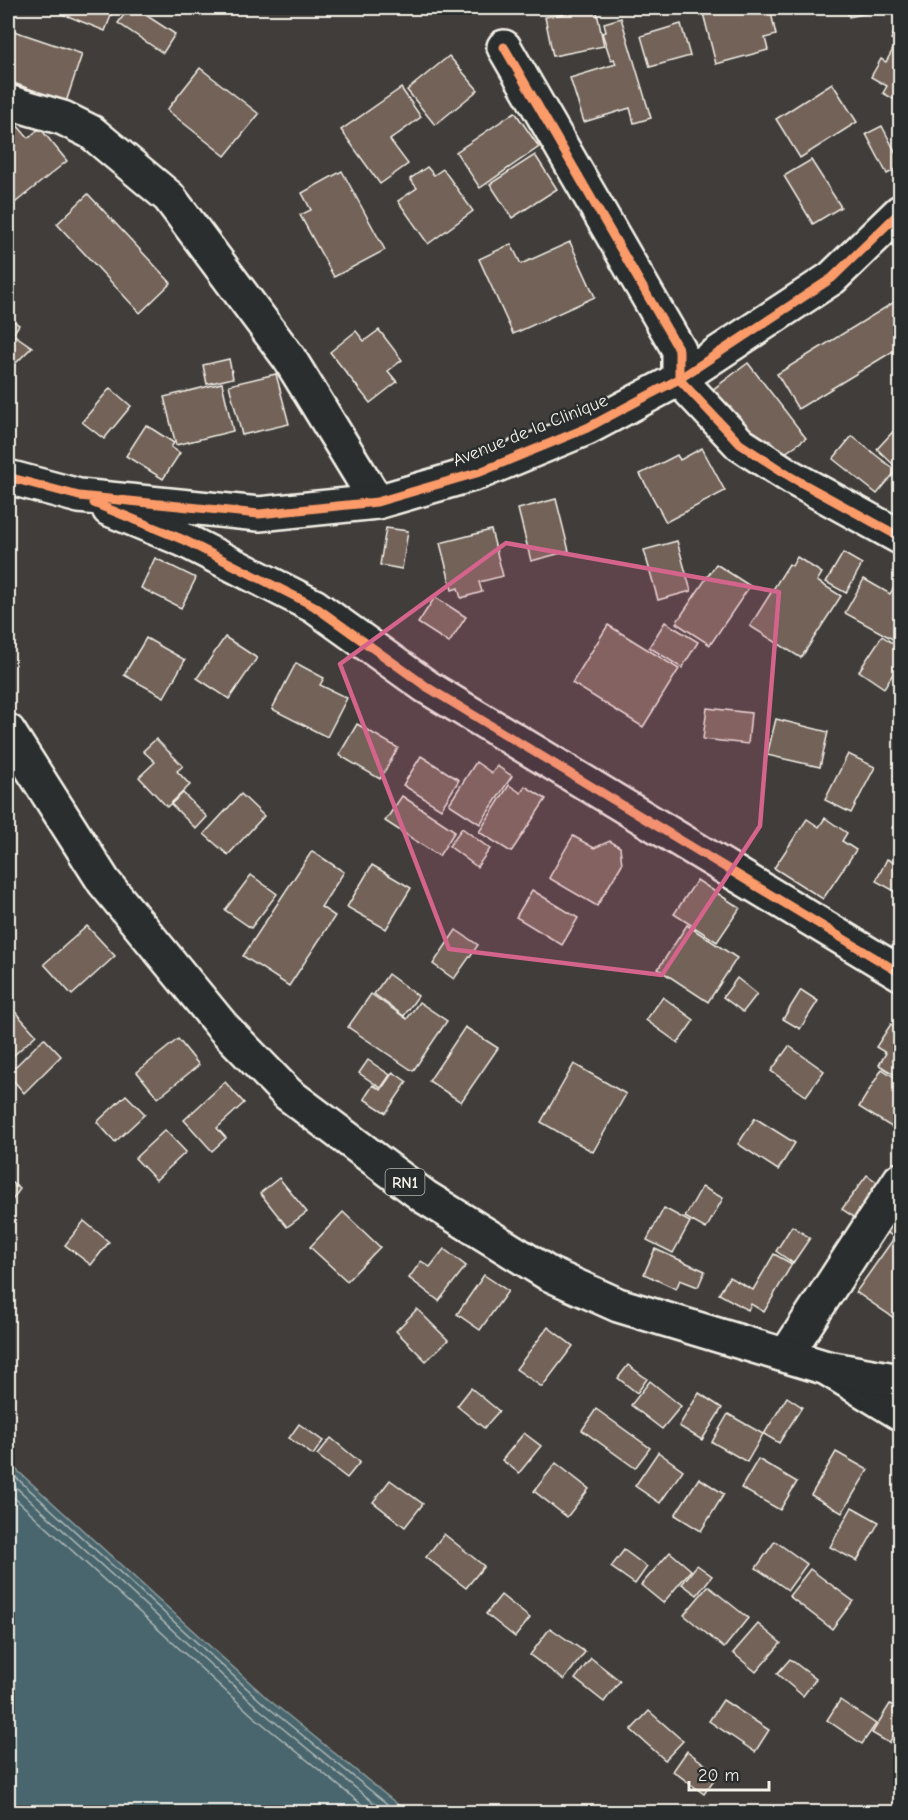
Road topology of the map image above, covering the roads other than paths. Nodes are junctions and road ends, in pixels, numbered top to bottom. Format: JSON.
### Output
{"nodes":[{"id":1,"x":504,"y":47,"type":"dead end"},
{"id":2,"x":8,"y":102,"type":"edge"},
{"id":3,"x":900,"y":212,"type":"edge"},
{"id":4,"x":679,"y":379,"type":"junction"},
{"id":5,"x":8,"y":477,"type":"edge"},
{"id":6,"x":78,"y":496,"type":"junction"},
{"id":7,"x":377,"y":502,"type":"junction"},
{"id":8,"x":900,"y":537,"type":"edge"},
{"id":9,"x":8,"y":731,"type":"edge"},
{"id":10,"x":900,"y":973,"type":"edge"},
{"id":11,"x":900,"y":1180,"type":"edge"},
{"id":12,"x":786,"y":1355,"type":"junction"},
{"id":13,"x":826,"y":1368,"type":"junction"},
{"id":14,"x":900,"y":1381,"type":"edge"},
{"id":15,"x":900,"y":1413,"type":"edge"}],
"edges":[{"from":1,"to":4,"type":"main road"},
{"from":2,"to":7,"type":"main road"},
{"from":3,"to":4,"type":"main road","name":"Avenue de la Clinique"},
{"from":4,"to":7,"type":"main road","name":"Avenue de la Clinique"},
{"from":4,"to":8,"type":"main road"},
{"from":5,"to":6,"type":"main road","name":"Avenue de la Clinique"},
{"from":6,"to":7,"type":"main road","name":"Avenue de la Clinique"},
{"from":6,"to":10,"type":"main road"},
{"from":9,"to":12,"type":"main road","number":"RN1"},
{"from":11,"to":12,"type":"main road"},
{"from":12,"to":13,"type":"main road","number":"RN1"},
{"from":13,"to":14,"type":"main road","number":"RN1"},
{"from":13,"to":15,"type":"main road"}]}
